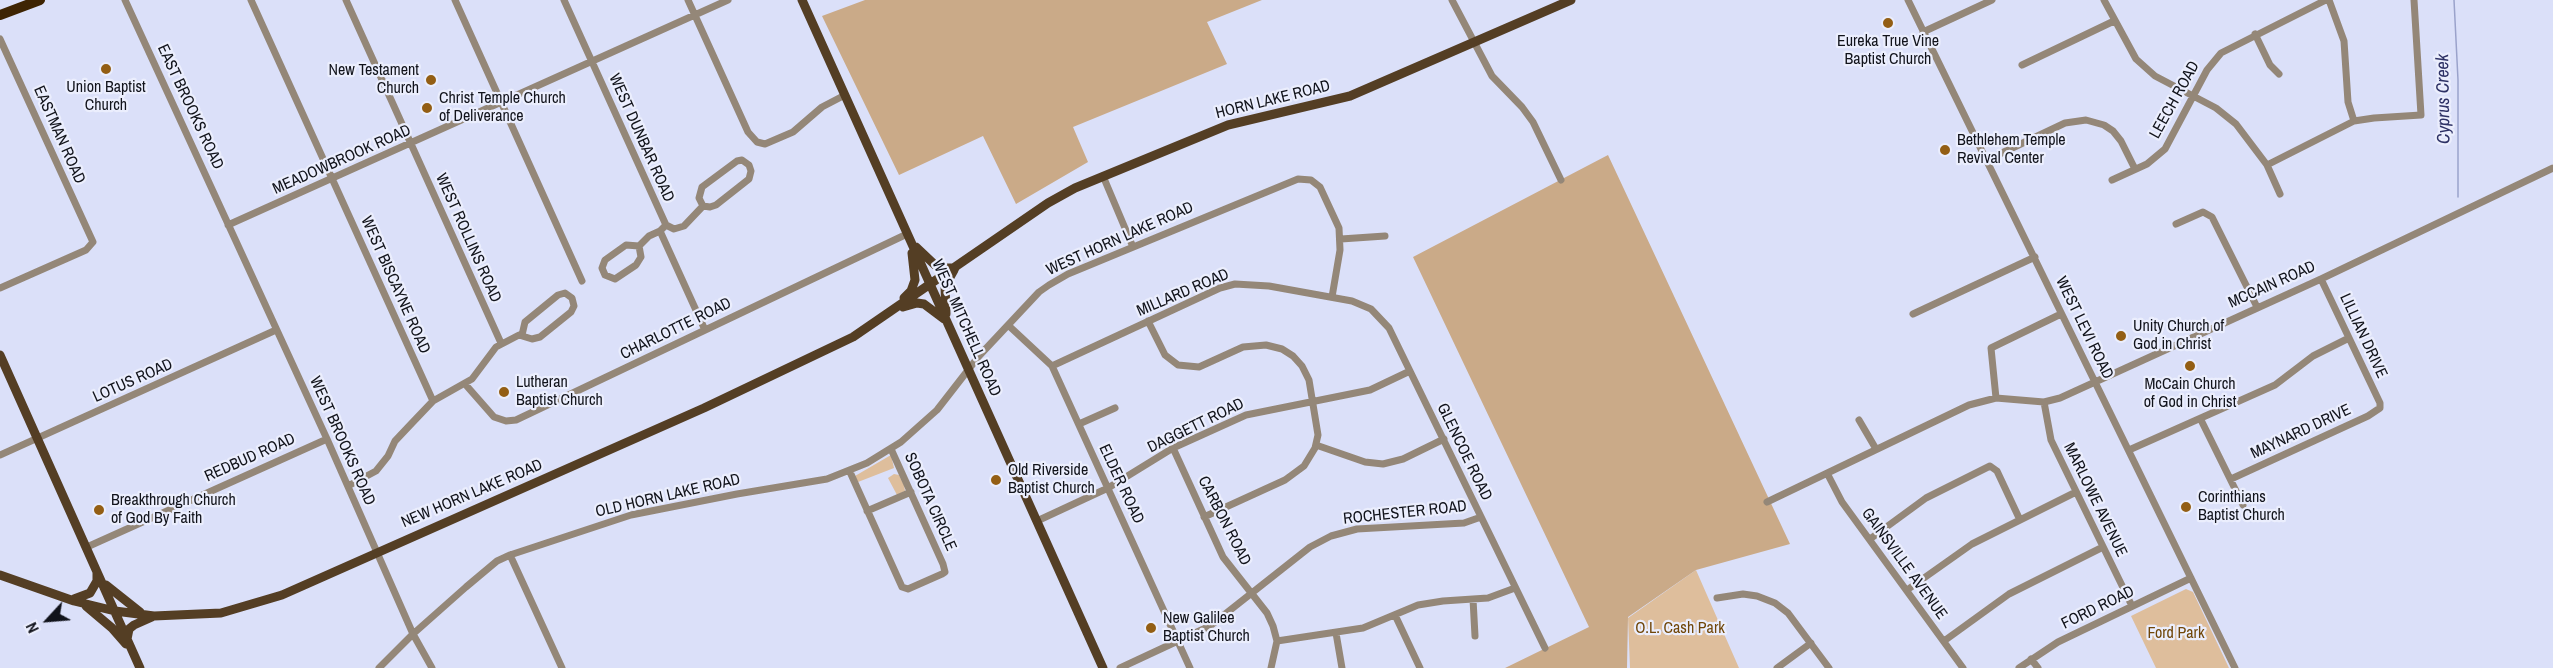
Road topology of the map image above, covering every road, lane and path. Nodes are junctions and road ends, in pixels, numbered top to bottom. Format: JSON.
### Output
{"nodes":[{"id":1,"x":40,"y":0,"type":"edge"},
{"id":2,"x":125,"y":0,"type":"edge"},
{"id":3,"x":251,"y":0,"type":"edge"},
{"id":4,"x":346,"y":0,"type":"edge"},
{"id":5,"x":455,"y":0,"type":"edge"},
{"id":6,"x":564,"y":0,"type":"edge"},
{"id":7,"x":688,"y":0,"type":"edge"},
{"id":8,"x":728,"y":0,"type":"edge"},
{"id":9,"x":802,"y":0,"type":"edge"},
{"id":10,"x":1452,"y":0,"type":"edge"},
{"id":11,"x":1571,"y":0,"type":"edge"},
{"id":12,"x":1908,"y":0,"type":"edge"},
{"id":13,"x":1992,"y":0,"type":"edge"},
{"id":14,"x":2104,"y":0,"type":"edge"},
{"id":15,"x":2328,"y":0,"type":"edge"},
{"id":16,"x":2414,"y":0,"type":"edge"},
{"id":17,"x":0,"y":15,"type":"edge"},
{"id":18,"x":695,"y":15,"type":"junction"},
{"id":19,"x":2114,"y":21,"type":"junction"},
{"id":20,"x":1923,"y":32,"type":"junction"},
{"id":21,"x":2255,"y":34,"type":"junction"},
{"id":22,"x":0,"y":39,"type":"edge"},
{"id":23,"x":1473,"y":43,"type":"junction"},
{"id":24,"x":591,"y":61,"type":"junction"},
{"id":25,"x":2022,"y":65,"type":"dead end"},
{"id":26,"x":2279,"y":74,"type":"dead end"},
{"id":27,"x":845,"y":95,"type":"junction"},
{"id":28,"x":2193,"y":96,"type":"junction"},
{"id":29,"x":502,"y":103,"type":"junction"},
{"id":30,"x":2354,"y":122,"type":"junction"},
{"id":31,"x":411,"y":144,"type":"junction"},
{"id":32,"x":1987,"y":160,"type":"junction"},
{"id":33,"x":2267,"y":165,"type":"junction"},
{"id":34,"x":2553,"y":168,"type":"edge"},
{"id":35,"x":2135,"y":169,"type":"junction"},
{"id":36,"x":1103,"y":176,"type":"junction"},
{"id":37,"x":332,"y":180,"type":"junction"},
{"id":38,"x":1561,"y":180,"type":"dead end"},
{"id":39,"x":2112,"y":180,"type":"dead end"},
{"id":40,"x":2280,"y":194,"type":"dead end"},
{"id":41,"x":703,"y":207,"type":"junction"},
{"id":42,"x":2176,"y":224,"type":"dead end"},
{"id":43,"x":228,"y":225,"type":"junction"},
{"id":44,"x":666,"y":225,"type":"junction"},
{"id":45,"x":660,"y":231,"type":"junction"},
{"id":46,"x":1385,"y":236,"type":"dead end"},
{"id":47,"x":909,"y":238,"type":"junction"},
{"id":48,"x":1341,"y":239,"type":"junction"},
{"id":49,"x":639,"y":246,"type":"junction"},
{"id":50,"x":1133,"y":247,"type":"junction"},
{"id":51,"x":2035,"y":257,"type":"junction"},
{"id":52,"x":955,"y":268,"type":"junction"},
{"id":53,"x":2321,"y":279,"type":"junction"},
{"id":54,"x":582,"y":281,"type":"dead end"},
{"id":55,"x":930,"y":285,"type":"junction"},
{"id":56,"x":0,"y":288,"type":"edge"},
{"id":57,"x":1332,"y":297,"type":"junction"},
{"id":58,"x":2257,"y":307,"type":"junction"},
{"id":59,"x":892,"y":310,"type":"junction"},
{"id":60,"x":1913,"y":314,"type":"dead end"},
{"id":61,"x":2061,"y":314,"type":"junction"},
{"id":62,"x":1148,"y":321,"type":"junction"},
{"id":63,"x":947,"y":322,"type":"junction"},
{"id":64,"x":1008,"y":324,"type":"junction"},
{"id":65,"x":276,"y":330,"type":"junction"},
{"id":66,"x":705,"y":330,"type":"junction"},
{"id":67,"x":522,"y":335,"type":"junction"},
{"id":68,"x":2349,"y":338,"type":"junction"},
{"id":69,"x":501,"y":343,"type":"junction"},
{"id":70,"x":0,"y":355,"type":"edge"},
{"id":71,"x":1052,"y":366,"type":"junction"},
{"id":72,"x":968,"y":369,"type":"junction"},
{"id":73,"x":1410,"y":371,"type":"junction"},
{"id":74,"x":2095,"y":382,"type":"junction"},
{"id":75,"x":465,"y":384,"type":"junction"},
{"id":76,"x":1996,"y":398,"type":"junction"},
{"id":77,"x":433,"y":401,"type":"junction"},
{"id":78,"x":1313,"y":401,"type":"junction"},
{"id":79,"x":2044,"y":402,"type":"junction"},
{"id":80,"x":2380,"y":406,"type":"joint"},
{"id":81,"x":1115,"y":408,"type":"dead end"},
{"id":82,"x":1859,"y":420,"type":"dead end"},
{"id":83,"x":2201,"y":420,"type":"junction"},
{"id":84,"x":1079,"y":424,"type":"junction"},
{"id":85,"x":37,"y":439,"type":"junction"},
{"id":86,"x":327,"y":439,"type":"junction"},
{"id":87,"x":1443,"y":440,"type":"junction"},
{"id":88,"x":1316,"y":445,"type":"junction"},
{"id":89,"x":1173,"y":448,"type":"junction"},
{"id":90,"x":891,"y":449,"type":"junction"},
{"id":91,"x":1876,"y":449,"type":"junction"},
{"id":92,"x":2129,"y":450,"type":"junction"},
{"id":93,"x":0,"y":455,"type":"edge"},
{"id":94,"x":850,"y":472,"type":"junction"},
{"id":95,"x":1827,"y":473,"type":"junction"},
{"id":96,"x":2230,"y":479,"type":"junction"},
{"id":97,"x":348,"y":486,"type":"junction"},
{"id":98,"x":1108,"y":488,"type":"junction"},
{"id":99,"x":911,"y":492,"type":"junction"},
{"id":100,"x":2076,"y":492,"type":"junction"},
{"id":101,"x":1767,"y":502,"type":"dead end"},
{"id":102,"x":2243,"y":505,"type":"dead end"},
{"id":103,"x":867,"y":511,"type":"junction"},
{"id":104,"x":1204,"y":517,"type":"junction"},
{"id":105,"x":1481,"y":517,"type":"junction"},
{"id":106,"x":2020,"y":519,"type":"junction"},
{"id":107,"x":1037,"y":521,"type":"junction"},
{"id":108,"x":1870,"y":539,"type":"junction"},
{"id":109,"x":87,"y":547,"type":"junction"},
{"id":110,"x":2103,"y":547,"type":"junction"},
{"id":111,"x":376,"y":553,"type":"junction"},
{"id":112,"x":510,"y":555,"type":"junction"},
{"id":113,"x":97,"y":569,"type":"junction"},
{"id":114,"x":0,"y":575,"type":"edge"},
{"id":115,"x":2191,"y":578,"type":"junction"},
{"id":116,"x":101,"y":580,"type":"junction"},
{"id":117,"x":1515,"y":588,"type":"junction"},
{"id":118,"x":1907,"y":590,"type":"junction"},
{"id":119,"x":1251,"y":594,"type":"junction"},
{"id":120,"x":1717,"y":598,"type":"dead end"},
{"id":121,"x":1473,"y":599,"type":"junction"},
{"id":122,"x":72,"y":600,"type":"junction"},
{"id":123,"x":82,"y":603,"type":"junction"},
{"id":124,"x":2132,"y":606,"type":"junction"},
{"id":125,"x":115,"y":611,"type":"junction"},
{"id":126,"x":1395,"y":615,"type":"junction"},
{"id":127,"x":149,"y":616,"type":"junction"},
{"id":128,"x":413,"y":633,"type":"junction"},
{"id":129,"x":1336,"y":633,"type":"junction"},
{"id":130,"x":1475,"y":636,"type":"dead end"},
{"id":131,"x":127,"y":639,"type":"junction"},
{"id":132,"x":1277,"y":641,"type":"junction"},
{"id":133,"x":1944,"y":641,"type":"junction"},
{"id":134,"x":1178,"y":642,"type":"junction"},
{"id":135,"x":1810,"y":643,"type":"junction"},
{"id":136,"x":1545,"y":648,"type":"dead end"},
{"id":137,"x":134,"y":654,"type":"junction"},
{"id":138,"x":2031,"y":659,"type":"junction"},
{"id":139,"x":140,"y":668,"type":"edge"},
{"id":140,"x":379,"y":668,"type":"edge"},
{"id":141,"x":432,"y":668,"type":"edge"},
{"id":142,"x":562,"y":668,"type":"edge"},
{"id":143,"x":1103,"y":668,"type":"edge"},
{"id":144,"x":1120,"y":668,"type":"edge"},
{"id":145,"x":1190,"y":668,"type":"edge"},
{"id":146,"x":1271,"y":668,"type":"edge"},
{"id":147,"x":1342,"y":668,"type":"edge"},
{"id":148,"x":1420,"y":668,"type":"edge"},
{"id":149,"x":1777,"y":668,"type":"edge"},
{"id":150,"x":1829,"y":668,"type":"edge"},
{"id":151,"x":1963,"y":668,"type":"edge"},
{"id":152,"x":2019,"y":668,"type":"edge"},
{"id":153,"x":2038,"y":668,"type":"edge"},
{"id":154,"x":2235,"y":668,"type":"edge"}],
"edges":[{"from":1,"to":17,"type":"highway"},
{"from":2,"to":43,"type":"street","name":"EAST BROOKS ROAD"},
{"from":3,"to":37,"type":"street","name":"WEST BISCAYNE ROAD"},
{"from":4,"to":31,"type":"street","name":"WEST ROLLINS ROAD"},
{"from":5,"to":29,"type":"street"},
{"from":6,"to":24,"type":"street","name":"WEST DUNBAR ROAD"},
{"from":7,"to":18,"type":"street"},
{"from":8,"to":18,"type":"street","name":"MEADOWBROOK ROAD"},
{"from":9,"to":27,"type":"main road","name":"WEST MITCHELL ROAD"},
{"from":10,"to":23,"type":"street"},
{"from":11,"to":23,"type":"main road","name":"HORN LAKE ROAD"},
{"from":12,"to":20,"type":"street","name":"WEST LEVI ROAD"},
{"from":13,"to":20,"type":"street"},
{"from":14,"to":19,"type":"street"},
{"from":15,"to":21,"type":"street","name":"LEECH ROAD"},
{"from":15,"to":30,"type":"street"},
{"from":16,"to":30,"type":"street"},
{"from":18,"to":24,"type":"street","name":"MEADOWBROOK ROAD"},
{"from":18,"to":27,"type":"street"},
{"from":19,"to":25,"type":"street"},
{"from":19,"to":28,"type":"street"},
{"from":20,"to":32,"type":"street","name":"WEST LEVI ROAD"},
{"from":21,"to":26,"type":"street"},
{"from":21,"to":28,"type":"street","name":"LEECH ROAD"},
{"from":22,"to":56,"type":"street","name":"EASTMAN ROAD"},
{"from":23,"to":36,"type":"main road","name":"HORN LAKE ROAD"},
{"from":23,"to":38,"type":"street"},
{"from":24,"to":29,"type":"street","name":"MEADOWBROOK ROAD"},
{"from":24,"to":44,"type":"street","name":"WEST DUNBAR ROAD"},
{"from":27,"to":47,"type":"main road","name":"WEST MITCHELL ROAD"},
{"from":28,"to":33,"type":"street"},
{"from":28,"to":35,"type":"street","name":"LEECH ROAD"},
{"from":29,"to":31,"type":"street","name":"MEADOWBROOK ROAD"},
{"from":29,"to":54,"type":"street"},
{"from":30,"to":33,"type":"street"},
{"from":31,"to":37,"type":"street","name":"MEADOWBROOK ROAD"},
{"from":31,"to":69,"type":"street","name":"WEST ROLLINS ROAD"},
{"from":32,"to":35,"type":"street"},
{"from":32,"to":51,"type":"street","name":"WEST LEVI ROAD"},
{"from":33,"to":40,"type":"street"},
{"from":34,"to":53,"type":"street","name":"MCCAIN ROAD"},
{"from":35,"to":39,"type":"street","name":"LEECH ROAD"},
{"from":36,"to":50,"type":"street"},
{"from":36,"to":52,"type":"main road","name":"HORN LAKE ROAD"},
{"from":37,"to":43,"type":"street","name":"MEADOWBROOK ROAD"},
{"from":37,"to":77,"type":"street","name":"WEST BISCAYNE ROAD"},
{"from":41,"to":41,"type":"street"},
{"from":41,"to":44,"type":"street"},
{"from":42,"to":58,"type":"street"},
{"from":43,"to":65,"type":"street","name":"WEST BROOKS ROAD"},
{"from":44,"to":45,"type":"street"},
{"from":45,"to":49,"type":"street"},
{"from":45,"to":66,"type":"street"},
{"from":46,"to":48,"type":"street"},
{"from":47,"to":52,"type":"main road"},
{"from":47,"to":55,"type":"main road","name":"WEST MITCHELL ROAD"},
{"from":47,"to":59,"type":"main road"},
{"from":47,"to":66,"type":"street","name":"CHARLOTTE ROAD"},
{"from":48,"to":50,"type":"street","name":"WEST HORN LAKE ROAD"},
{"from":48,"to":57,"type":"street"},
{"from":49,"to":49,"type":"street"},
{"from":50,"to":64,"type":"street","name":"WEST HORN LAKE ROAD"},
{"from":51,"to":60,"type":"street"},
{"from":51,"to":61,"type":"street","name":"WEST LEVI ROAD"},
{"from":52,"to":55,"type":"main road","name":"HORN LAKE ROAD"},
{"from":52,"to":63,"type":"main road"},
{"from":53,"to":58,"type":"street","name":"MCCAIN ROAD"},
{"from":53,"to":68,"type":"street","name":"LILLIAN DRIVE"},
{"from":55,"to":59,"type":"main road","name":"NEW HORN LAKE ROAD"},
{"from":55,"to":63,"type":"main road","name":"WEST MITCHELL ROAD"},
{"from":57,"to":62,"type":"street","name":"MILLARD ROAD"},
{"from":57,"to":73,"type":"street","name":"GLENCOE ROAD"},
{"from":58,"to":74,"type":"street","name":"MCCAIN ROAD"},
{"from":59,"to":63,"type":"main road"},
{"from":59,"to":111,"type":"main road","name":"NEW HORN LAKE ROAD"},
{"from":61,"to":74,"type":"street","name":"WEST LEVI ROAD"},
{"from":61,"to":76,"type":"street"},
{"from":62,"to":71,"type":"street","name":"MILLARD ROAD"},
{"from":62,"to":78,"type":"street"},
{"from":63,"to":72,"type":"main road","name":"WEST MITCHELL ROAD"},
{"from":64,"to":71,"type":"street","name":"ELDER ROAD"},
{"from":64,"to":72,"type":"street","name":"WEST HORN LAKE ROAD"},
{"from":65,"to":85,"type":"street","name":"LOTUS ROAD"},
{"from":65,"to":86,"type":"street","name":"WEST BROOKS ROAD"},
{"from":66,"to":75,"type":"street","name":"CHARLOTTE ROAD"},
{"from":67,"to":67,"type":"street"},
{"from":67,"to":69,"type":"street"},
{"from":68,"to":80,"type":"street","name":"LILLIAN DRIVE"},
{"from":68,"to":83,"type":"street"},
{"from":69,"to":75,"type":"street"},
{"from":70,"to":85,"type":"main road"},
{"from":71,"to":84,"type":"street","name":"ELDER ROAD"},
{"from":72,"to":90,"type":"street","name":"OLD HORN LAKE ROAD"},
{"from":72,"to":107,"type":"main road","name":"WEST MITCHELL ROAD"},
{"from":73,"to":78,"type":"street","name":"DAGGETT ROAD"},
{"from":73,"to":87,"type":"street","name":"GLENCOE ROAD"},
{"from":74,"to":79,"type":"street","name":"MCCAIN ROAD"},
{"from":74,"to":92,"type":"street","name":"WEST LEVI ROAD"},
{"from":75,"to":77,"type":"street"},
{"from":76,"to":79,"type":"street","name":"MCCAIN ROAD"},
{"from":76,"to":91,"type":"street","name":"MCCAIN ROAD"},
{"from":77,"to":97,"type":"street"},
{"from":78,"to":88,"type":"street"},
{"from":78,"to":89,"type":"street","name":"DAGGETT ROAD"},
{"from":79,"to":100,"type":"street","name":"MARLOWE AVENUE"},
{"from":80,"to":96,"type":"street","name":"MAYNARD DRIVE"},
{"from":81,"to":84,"type":"street"},
{"from":82,"to":91,"type":"street"},
{"from":83,"to":92,"type":"street"},
{"from":83,"to":96,"type":"street"},
{"from":84,"to":98,"type":"street","name":"ELDER ROAD"},
{"from":85,"to":93,"type":"street","name":"LOTUS ROAD"},
{"from":85,"to":109,"type":"main road"},
{"from":86,"to":97,"type":"street","name":"WEST BROOKS ROAD"},
{"from":86,"to":109,"type":"street","name":"REDBUD ROAD"},
{"from":87,"to":88,"type":"street"},
{"from":87,"to":105,"type":"street","name":"GLENCOE ROAD"},
{"from":88,"to":104,"type":"street"},
{"from":89,"to":98,"type":"street","name":"DAGGETT ROAD"},
{"from":89,"to":104,"type":"street","name":"CARBON ROAD"},
{"from":90,"to":94,"type":"street","name":"OLD HORN LAKE ROAD"},
{"from":90,"to":99,"type":"street","name":"SOBOTA CIRCLE"},
{"from":91,"to":95,"type":"street","name":"MCCAIN ROAD"},
{"from":92,"to":115,"type":"street","name":"WEST LEVI ROAD"},
{"from":94,"to":103,"type":"street","name":"SOBOTA CIRCLE"},
{"from":94,"to":112,"type":"street","name":"OLD HORN LAKE ROAD"},
{"from":95,"to":101,"type":"street","name":"MCCAIN ROAD"},
{"from":95,"to":108,"type":"street","name":"GAINSVILLE AVENUE"},
{"from":96,"to":102,"type":"street"},
{"from":97,"to":111,"type":"street","name":"WEST BROOKS ROAD"},
{"from":98,"to":107,"type":"street","name":"DAGGETT ROAD"},
{"from":98,"to":134,"type":"street","name":"ELDER ROAD"},
{"from":99,"to":103,"type":"street"},
{"from":99,"to":103,"type":"street","name":"SOBOTA CIRCLE"},
{"from":100,"to":106,"type":"street"},
{"from":100,"to":110,"type":"street","name":"MARLOWE AVENUE"},
{"from":104,"to":119,"type":"street","name":"CARBON ROAD"},
{"from":105,"to":117,"type":"street","name":"GLENCOE ROAD"},
{"from":105,"to":119,"type":"street","name":"ROCHESTER ROAD"},
{"from":106,"to":108,"type":"street"},
{"from":106,"to":118,"type":"street"},
{"from":107,"to":143,"type":"main road","name":"WEST MITCHELL ROAD"},
{"from":108,"to":118,"type":"street","name":"GAINSVILLE AVENUE"},
{"from":109,"to":113,"type":"main road"},
{"from":110,"to":124,"type":"street","name":"MARLOWE AVENUE"},
{"from":110,"to":133,"type":"street"},
{"from":111,"to":127,"type":"main road","name":"NEW HORN LAKE ROAD"},
{"from":111,"to":128,"type":"street","name":"WEST BROOKS ROAD"},
{"from":112,"to":128,"type":"street","name":"OLD HORN LAKE ROAD"},
{"from":112,"to":142,"type":"street"},
{"from":113,"to":116,"type":"main road"},
{"from":113,"to":122,"type":"main road"},
{"from":114,"to":122,"type":"main road","name":"NEW HORN LAKE ROAD"},
{"from":115,"to":124,"type":"street","name":"FORD ROAD"},
{"from":115,"to":154,"type":"street","name":"WEST LEVI ROAD"},
{"from":116,"to":125,"type":"main road"},
{"from":116,"to":127,"type":"main road"},
{"from":117,"to":121,"type":"street"},
{"from":117,"to":136,"type":"street","name":"GLENCOE ROAD"},
{"from":118,"to":133,"type":"street","name":"GAINSVILLE AVENUE"},
{"from":119,"to":132,"type":"street","name":"CARBON ROAD"},
{"from":119,"to":134,"type":"street","name":"ROCHESTER ROAD"},
{"from":120,"to":135,"type":"street"},
{"from":121,"to":126,"type":"street"},
{"from":121,"to":130,"type":"street"},
{"from":122,"to":123,"type":"main road","name":"NEW HORN LAKE ROAD"},
{"from":123,"to":125,"type":"main road","name":"NEW HORN LAKE ROAD"},
{"from":123,"to":137,"type":"main road"},
{"from":124,"to":138,"type":"street","name":"FORD ROAD"},
{"from":125,"to":127,"type":"main road","name":"NEW HORN LAKE ROAD"},
{"from":125,"to":131,"type":"main road"},
{"from":126,"to":129,"type":"street"},
{"from":126,"to":148,"type":"street"},
{"from":127,"to":131,"type":"main road"},
{"from":128,"to":140,"type":"street","name":"OLD HORN LAKE ROAD"},
{"from":128,"to":141,"type":"street","name":"WEST BROOKS ROAD"},
{"from":129,"to":132,"type":"street"},
{"from":129,"to":147,"type":"street"},
{"from":131,"to":137,"type":"main road"},
{"from":132,"to":146,"type":"street"},
{"from":133,"to":151,"type":"street","name":"GAINSVILLE AVENUE"},
{"from":134,"to":144,"type":"street","name":"ROCHESTER ROAD"},
{"from":134,"to":145,"type":"street","name":"ELDER ROAD"},
{"from":135,"to":149,"type":"street"},
{"from":135,"to":150,"type":"street"},
{"from":137,"to":139,"type":"main road"},
{"from":138,"to":152,"type":"street","name":"FORD ROAD"},
{"from":138,"to":153,"type":"street"}]}
